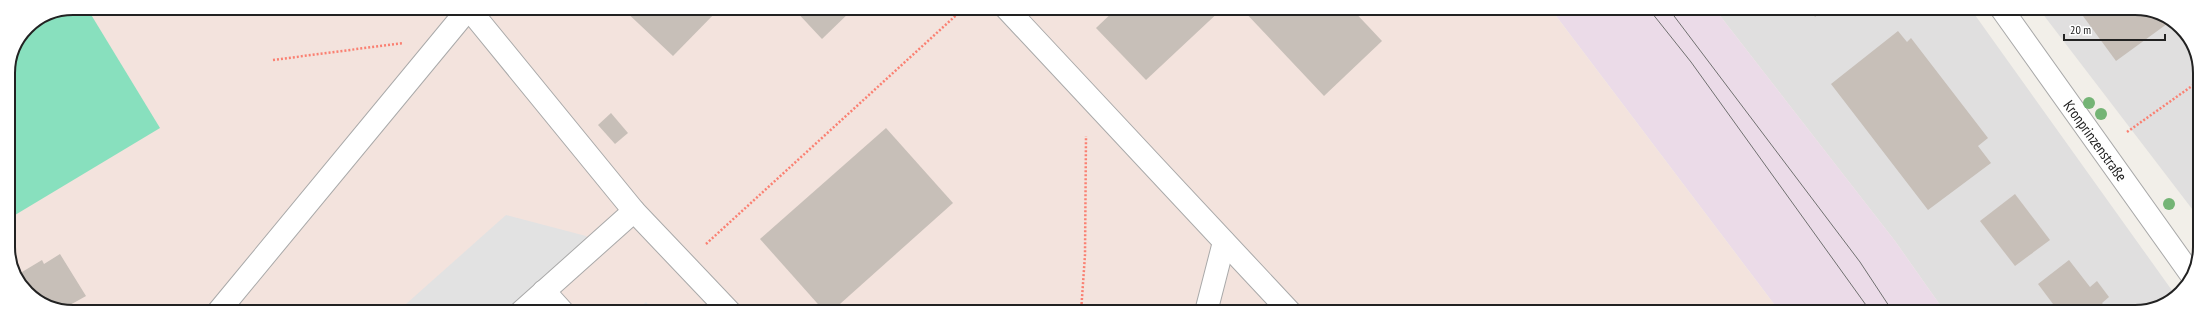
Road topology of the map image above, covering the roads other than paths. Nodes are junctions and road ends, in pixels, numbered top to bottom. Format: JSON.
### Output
{"nodes":[{"id":1,"x":464,"y":15,"type":"edge"},
{"id":2,"x":474,"y":15,"type":"edge"},
{"id":3,"x":1013,"y":15,"type":"edge"},
{"id":4,"x":2005,"y":15,"type":"edge"},
{"id":5,"x":634,"y":211,"type":"junction"},
{"id":6,"x":1224,"y":242,"type":"junction"},
{"id":7,"x":2188,"y":270,"type":"edge"},
{"id":8,"x":544,"y":291,"type":"junction"},
{"id":9,"x":224,"y":305,"type":"edge"},
{"id":10,"x":529,"y":305,"type":"edge"},
{"id":11,"x":557,"y":305,"type":"edge"},
{"id":12,"x":723,"y":305,"type":"edge"},
{"id":13,"x":1208,"y":305,"type":"edge"},
{"id":14,"x":1283,"y":305,"type":"edge"}],
"edges":[{"from":1,"to":9,"type":"street"},
{"from":2,"to":5,"type":"street"},
{"from":3,"to":6,"type":"street"},
{"from":4,"to":7,"type":"street","name":"Kronprinzenstraße"},
{"from":5,"to":8,"type":"street"},
{"from":5,"to":12,"type":"street"},
{"from":6,"to":13,"type":"street"},
{"from":6,"to":14,"type":"street"},
{"from":8,"to":10,"type":"street"},
{"from":8,"to":11,"type":"street"}]}
